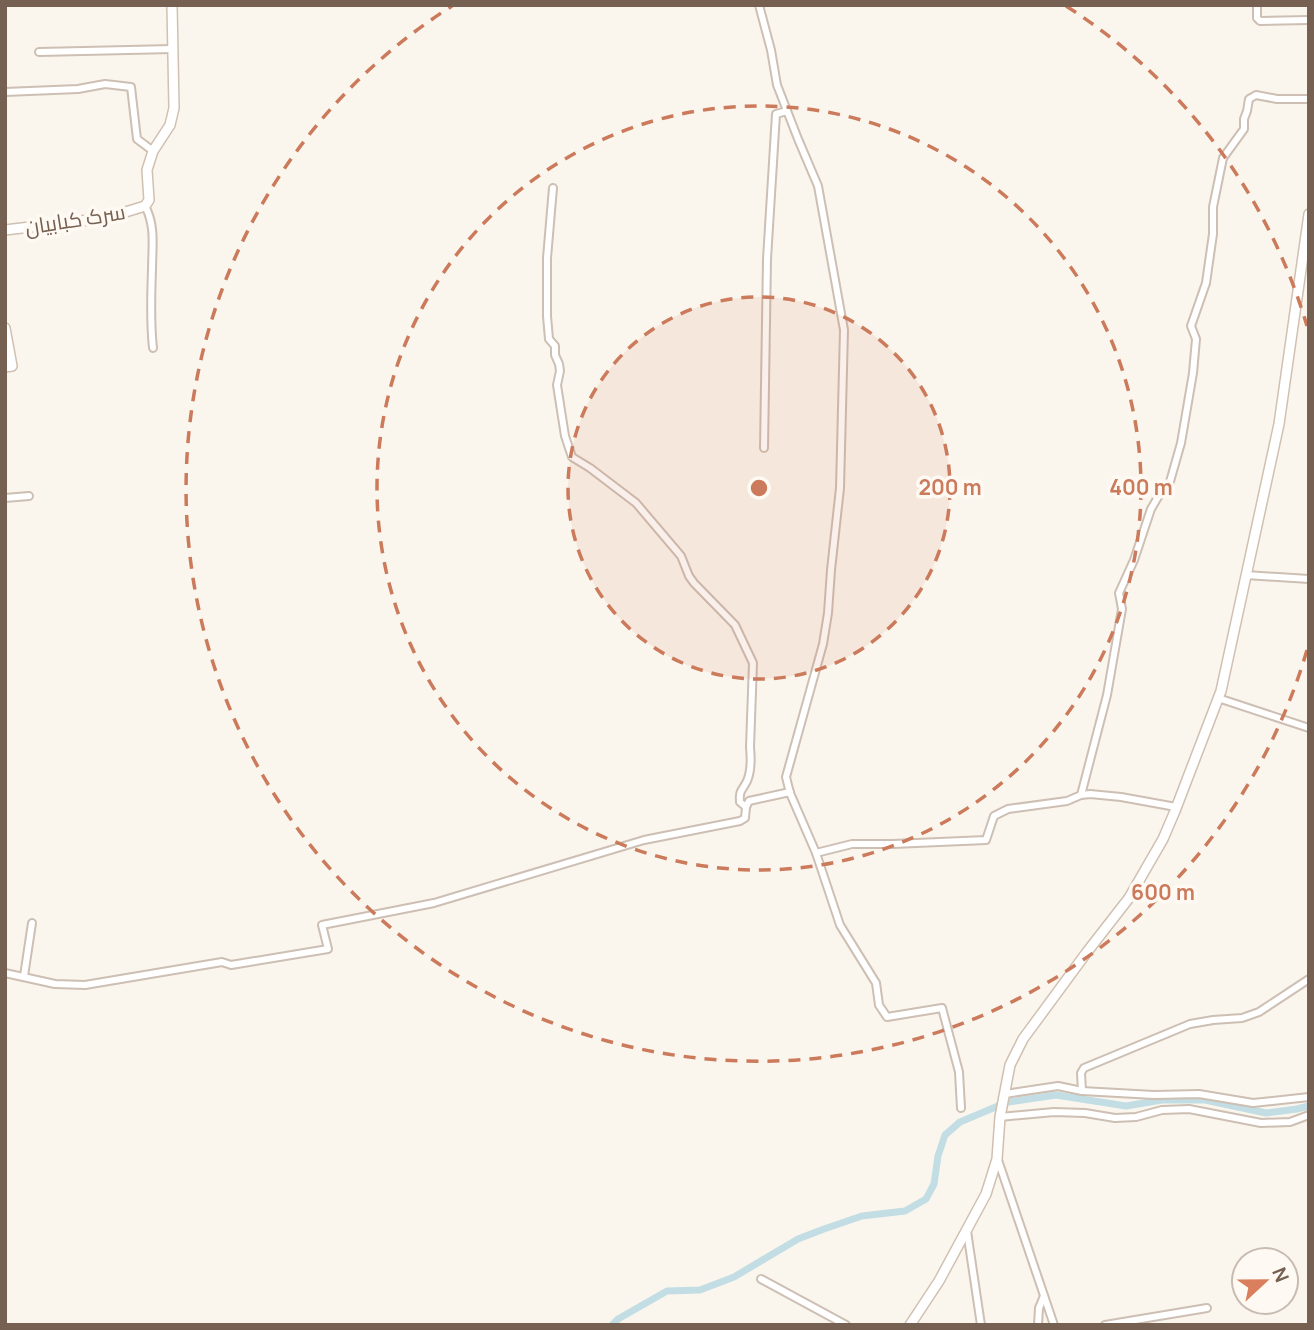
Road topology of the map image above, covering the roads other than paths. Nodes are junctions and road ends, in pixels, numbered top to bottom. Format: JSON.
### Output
{"nodes":[{"id":1,"x":172,"y":5,"type":"edge"},
{"id":2,"x":759,"y":5,"type":"edge"},
{"id":3,"x":1256,"y":5,"type":"edge"},
{"id":4,"x":1309,"y":20,"type":"edge"},
{"id":5,"x":173,"y":49,"type":"junction"},
{"id":6,"x":39,"y":52,"type":"dead end"},
{"id":7,"x":5,"y":92,"type":"edge"},
{"id":8,"x":1309,"y":99,"type":"edge"},
{"id":9,"x":787,"y":111,"type":"junction"},
{"id":10,"x":153,"y":151,"type":"junction"},
{"id":11,"x":553,"y":188,"type":"dead end"},
{"id":12,"x":145,"y":206,"type":"junction"},
{"id":13,"x":1309,"y":214,"type":"edge"},
{"id":14,"x":5,"y":230,"type":"edge"},
{"id":15,"x":5,"y":328,"type":"edge"},
{"id":16,"x":153,"y":348,"type":"dead end"},
{"id":17,"x":5,"y":367,"type":"edge"},
{"id":18,"x":764,"y":448,"type":"dead end"},
{"id":19,"x":29,"y":496,"type":"dead end"},
{"id":20,"x":5,"y":498,"type":"edge"},
{"id":21,"x":1246,"y":575,"type":"junction"},
{"id":22,"x":1309,"y":579,"type":"edge"},
{"id":23,"x":1218,"y":698,"type":"junction"},
{"id":24,"x":1309,"y":729,"type":"edge"},
{"id":25,"x":790,"y":792,"type":"junction"},
{"id":26,"x":1081,"y":795,"type":"junction"},
{"id":27,"x":746,"y":807,"type":"junction"},
{"id":28,"x":1176,"y":807,"type":"junction"},
{"id":29,"x":816,"y":853,"type":"junction"},
{"id":30,"x":32,"y":923,"type":"dead end"},
{"id":31,"x":5,"y":973,"type":"edge"},
{"id":32,"x":24,"y":976,"type":"junction"},
{"id":33,"x":1309,"y":979,"type":"edge"},
{"id":34,"x":1082,"y":1091,"type":"junction"},
{"id":35,"x":1005,"y":1094,"type":"junction"},
{"id":36,"x":1309,"y":1097,"type":"edge"},
{"id":37,"x":961,"y":1108,"type":"dead end"},
{"id":38,"x":1309,"y":1115,"type":"edge"},
{"id":39,"x":1000,"y":1117,"type":"junction"},
{"id":40,"x":997,"y":1159,"type":"junction"},
{"id":41,"x":967,"y":1231,"type":"junction"},
{"id":42,"x":761,"y":1279,"type":"dead end"},
{"id":43,"x":1044,"y":1296,"type":"junction"},
{"id":44,"x":1207,"y":1308,"type":"dead end"},
{"id":45,"x":846,"y":1325,"type":"edge"},
{"id":46,"x":910,"y":1325,"type":"edge"},
{"id":47,"x":981,"y":1325,"type":"edge"},
{"id":48,"x":1038,"y":1325,"type":"edge"},
{"id":49,"x":1054,"y":1325,"type":"edge"},
{"id":50,"x":1105,"y":1325,"type":"edge"}],
"edges":[{"from":1,"to":5,"type":"street","name":"سرک کبابیان"},
{"from":2,"to":9,"type":"street"},
{"from":3,"to":4,"type":"street"},
{"from":5,"to":6,"type":"street"},
{"from":5,"to":10,"type":"street","name":"سرک کبابیان"},
{"from":7,"to":10,"type":"street"},
{"from":8,"to":26,"type":"street"},
{"from":9,"to":18,"type":"street"},
{"from":9,"to":25,"type":"street"},
{"from":10,"to":12,"type":"street","name":"سرک کبابیان"},
{"from":11,"to":27,"type":"street"},
{"from":12,"to":14,"type":"street","name":"سرک کبابیان"},
{"from":12,"to":16,"type":"street"},
{"from":13,"to":21,"type":"street"},
{"from":15,"to":17,"type":"street"},
{"from":19,"to":20,"type":"street"},
{"from":21,"to":22,"type":"street"},
{"from":21,"to":23,"type":"street"},
{"from":23,"to":24,"type":"street"},
{"from":23,"to":28,"type":"street"},
{"from":25,"to":27,"type":"street"},
{"from":25,"to":29,"type":"street"},
{"from":26,"to":28,"type":"street"},
{"from":26,"to":29,"type":"street"},
{"from":27,"to":32,"type":"street"},
{"from":28,"to":35,"type":"street"},
{"from":29,"to":37,"type":"street"},
{"from":30,"to":32,"type":"street"},
{"from":31,"to":32,"type":"street"},
{"from":33,"to":34,"type":"street"},
{"from":34,"to":35,"type":"street"},
{"from":34,"to":36,"type":"street"},
{"from":35,"to":39,"type":"street"},
{"from":38,"to":39,"type":"street"},
{"from":39,"to":40,"type":"street"},
{"from":40,"to":41,"type":"street"},
{"from":40,"to":43,"type":"street"},
{"from":41,"to":46,"type":"street"},
{"from":41,"to":47,"type":"street"},
{"from":42,"to":45,"type":"street"},
{"from":43,"to":48,"type":"street"},
{"from":43,"to":49,"type":"street"},
{"from":44,"to":50,"type":"street"}]}
